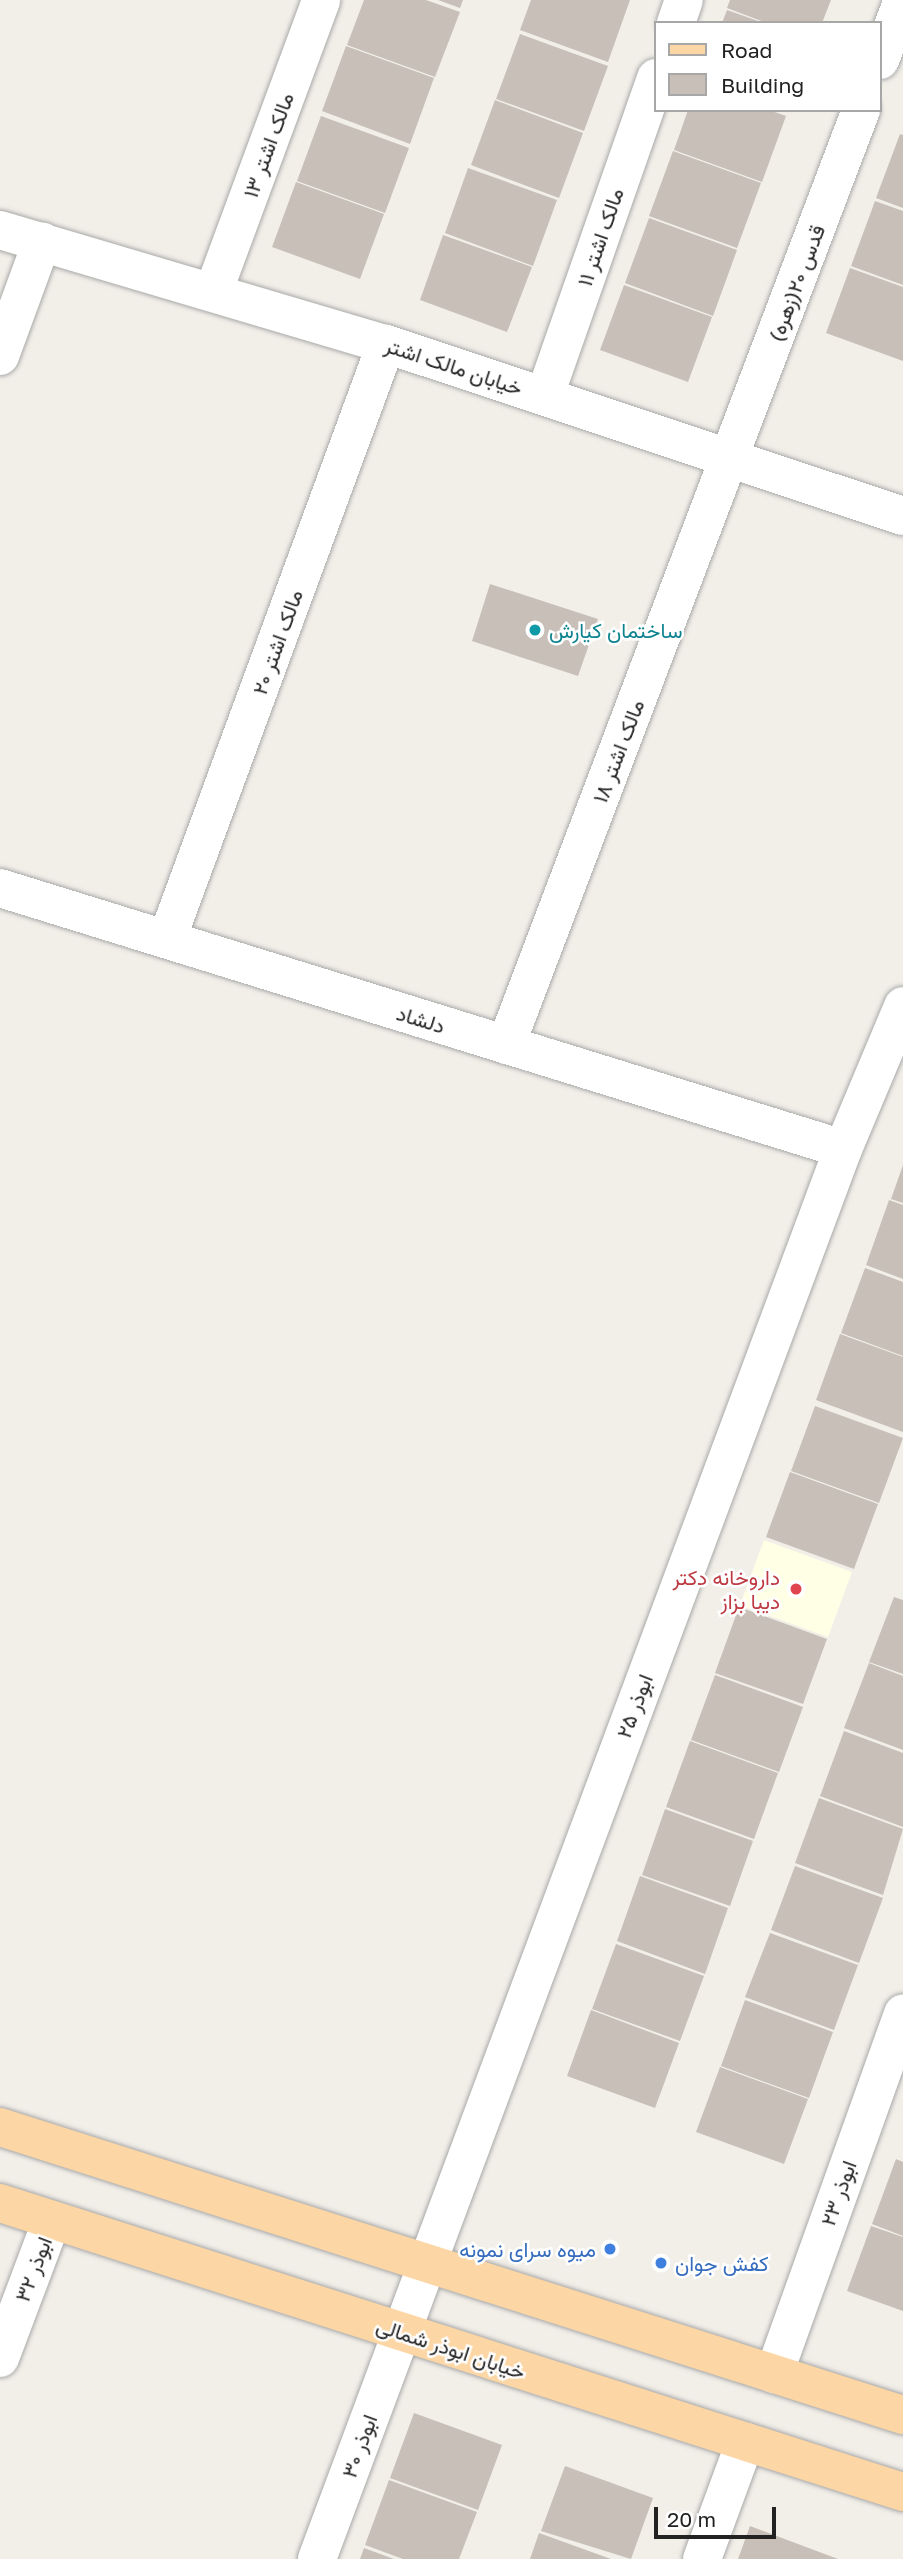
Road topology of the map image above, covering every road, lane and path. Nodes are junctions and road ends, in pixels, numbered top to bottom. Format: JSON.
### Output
{"nodes":[{"id":1,"x":321,"y":0,"type":"edge"},
{"id":2,"x":684,"y":0,"type":"edge"},
{"id":3,"x":903,"y":0,"type":"edge"},
{"id":4,"x":677,"y":21,"type":"edge"},
{"id":5,"x":882,"y":55,"type":"edge"},
{"id":6,"x":654,"y":84,"type":"edge"},
{"id":7,"x":860,"y":112,"type":"edge"},
{"id":8,"x":0,"y":230,"type":"edge"},
{"id":9,"x":42,"y":241,"type":"junction"},
{"id":10,"x":214,"y":290,"type":"junction"},
{"id":11,"x":386,"y":344,"type":"junction"},
{"id":12,"x":0,"y":356,"type":"edge"},
{"id":13,"x":545,"y":395,"type":"junction"},
{"id":14,"x":730,"y":456,"type":"junction"},
{"id":15,"x":903,"y":516,"type":"edge"},
{"id":16,"x":0,"y":888,"type":"edge"},
{"id":17,"x":167,"y":939,"type":"junction"},
{"id":18,"x":903,"y":1006,"type":"edge"},
{"id":19,"x":506,"y":1045,"type":"junction"},
{"id":20,"x":842,"y":1149,"type":"junction"},
{"id":21,"x":903,"y":2013,"type":"edge"},
{"id":22,"x":0,"y":2127,"type":"edge"},
{"id":23,"x":0,"y":2203,"type":"edge"},
{"id":24,"x":52,"y":2220,"type":"junction"},
{"id":25,"x":425,"y":2263,"type":"junction"},
{"id":26,"x":401,"y":2332,"type":"junction"},
{"id":27,"x":0,"y":2358,"type":"edge"},
{"id":28,"x":774,"y":2374,"type":"junction"},
{"id":29,"x":903,"y":2415,"type":"edge"},
{"id":30,"x":745,"y":2442,"type":"junction"},
{"id":31,"x":903,"y":2492,"type":"edge"},
{"id":32,"x":317,"y":2559,"type":"edge"},
{"id":33,"x":702,"y":2559,"type":"edge"}],
"edges":[{"from":1,"to":10,"type":"street","name":"مالک اشتر ۱۳"},
{"from":2,"to":4,"type":"street"},
{"from":3,"to":5,"type":"street"},
{"from":6,"to":13,"type":"street","name":"مالک اشتر ۱۱"},
{"from":7,"to":14,"type":"street","name":"قدس ۲۰(زهره)"},
{"from":8,"to":9,"type":"street","name":"خیابان مالک اشتر"},
{"from":9,"to":10,"type":"street","name":"خیابان مالک اشتر"},
{"from":9,"to":12,"type":"street"},
{"from":10,"to":11,"type":"street","name":"خیابان مالک اشتر"},
{"from":11,"to":13,"type":"street","name":"خیابان مالک اشتر"},
{"from":11,"to":17,"type":"street","name":"مالک اشتر ۲۰"},
{"from":13,"to":14,"type":"street","name":"خیابان مالک اشتر"},
{"from":14,"to":15,"type":"street","name":"خیابان مالک اشتر"},
{"from":14,"to":19,"type":"street","name":"مالک اشتر ۱۸"},
{"from":16,"to":17,"type":"street","name":"دلشاد"},
{"from":17,"to":19,"type":"street","name":"دلشاد"},
{"from":18,"to":20,"type":"street","name":"ابوذر ۲۵"},
{"from":19,"to":20,"type":"street","name":"دلشاد"},
{"from":20,"to":25,"type":"street","name":"ابوذر ۲۵"},
{"from":21,"to":28,"type":"street","name":"ابوذر ۲۳"},
{"from":22,"to":25,"type":"main road"},
{"from":23,"to":24,"type":"main road","name":"خیابان ابوذر شمالی"},
{"from":24,"to":26,"type":"main road","name":"خیابان ابوذر شمالی"},
{"from":24,"to":27,"type":"street","name":"ابوذر ۳۲"},
{"from":25,"to":26,"type":"street","name":"ابوذر ۲۵"},
{"from":25,"to":28,"type":"main road"},
{"from":26,"to":30,"type":"main road","name":"خیابان ابوذر شمالی"},
{"from":26,"to":32,"type":"street","name":"ابوذر ۳۰"},
{"from":28,"to":29,"type":"main road"},
{"from":30,"to":31,"type":"main road","name":"خیابان ابوذر شمالی"},
{"from":30,"to":33,"type":"street"}]}
